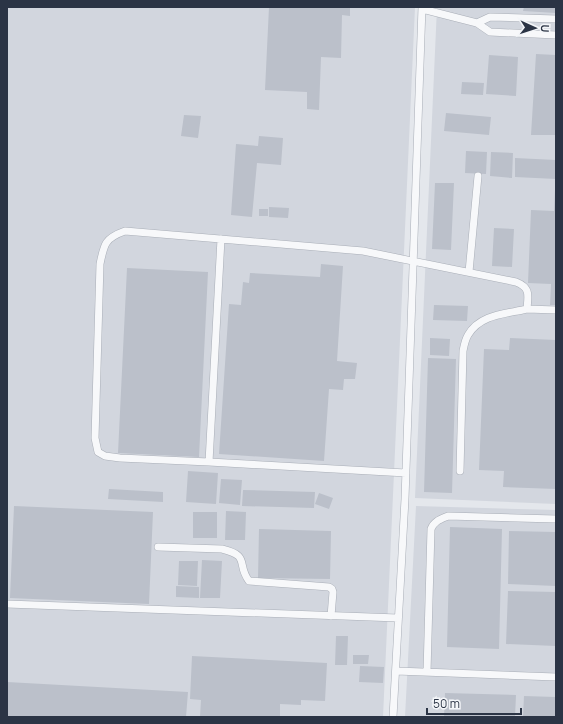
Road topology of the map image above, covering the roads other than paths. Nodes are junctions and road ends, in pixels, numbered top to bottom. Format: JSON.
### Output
{"nodes":[{"id":1,"x":422,"y":8,"type":"edge"},
{"id":2,"x":556,"y":19,"type":"edge"},
{"id":3,"x":477,"y":23,"type":"junction"},
{"id":4,"x":556,"y":35,"type":"edge"},
{"id":5,"x":478,"y":176,"type":"dead end"},
{"id":6,"x":221,"y":239,"type":"junction"},
{"id":7,"x":413,"y":260,"type":"junction"},
{"id":8,"x":469,"y":272,"type":"junction"},
{"id":9,"x":527,"y":309,"type":"junction"},
{"id":10,"x":556,"y":310,"type":"edge"},
{"id":11,"x":209,"y":462,"type":"junction"},
{"id":12,"x":460,"y":471,"type":"dead end"},
{"id":13,"x":406,"y":473,"type":"junction"},
{"id":14,"x":556,"y":519,"type":"edge"},
{"id":15,"x":158,"y":547,"type":"dead end"},
{"id":16,"x":7,"y":604,"type":"edge"},
{"id":17,"x":330,"y":616,"type":"junction"},
{"id":18,"x":398,"y":618,"type":"junction"},
{"id":19,"x":396,"y":670,"type":"junction"},
{"id":20,"x":427,"y":672,"type":"junction"},
{"id":21,"x":556,"y":677,"type":"edge"},
{"id":22,"x":393,"y":717,"type":"edge"}],
"edges":[{"from":1,"to":3,"type":"lane"},
{"from":1,"to":7,"type":"lane"},
{"from":2,"to":3,"type":"lane"},
{"from":3,"to":4,"type":"lane"},
{"from":5,"to":8,"type":"lane"},
{"from":6,"to":7,"type":"lane"},
{"from":6,"to":11,"type":"lane"},
{"from":6,"to":11,"type":"lane"},
{"from":7,"to":8,"type":"lane"},
{"from":7,"to":13,"type":"lane"},
{"from":8,"to":9,"type":"lane"},
{"from":9,"to":10,"type":"lane"},
{"from":9,"to":12,"type":"lane"},
{"from":11,"to":13,"type":"lane"},
{"from":13,"to":18,"type":"lane"},
{"from":14,"to":20,"type":"lane"},
{"from":15,"to":17,"type":"lane"},
{"from":16,"to":17,"type":"lane"},
{"from":17,"to":18,"type":"lane"},
{"from":18,"to":19,"type":"lane"},
{"from":19,"to":20,"type":"lane"},
{"from":19,"to":22,"type":"lane"},
{"from":20,"to":21,"type":"lane"}]}
